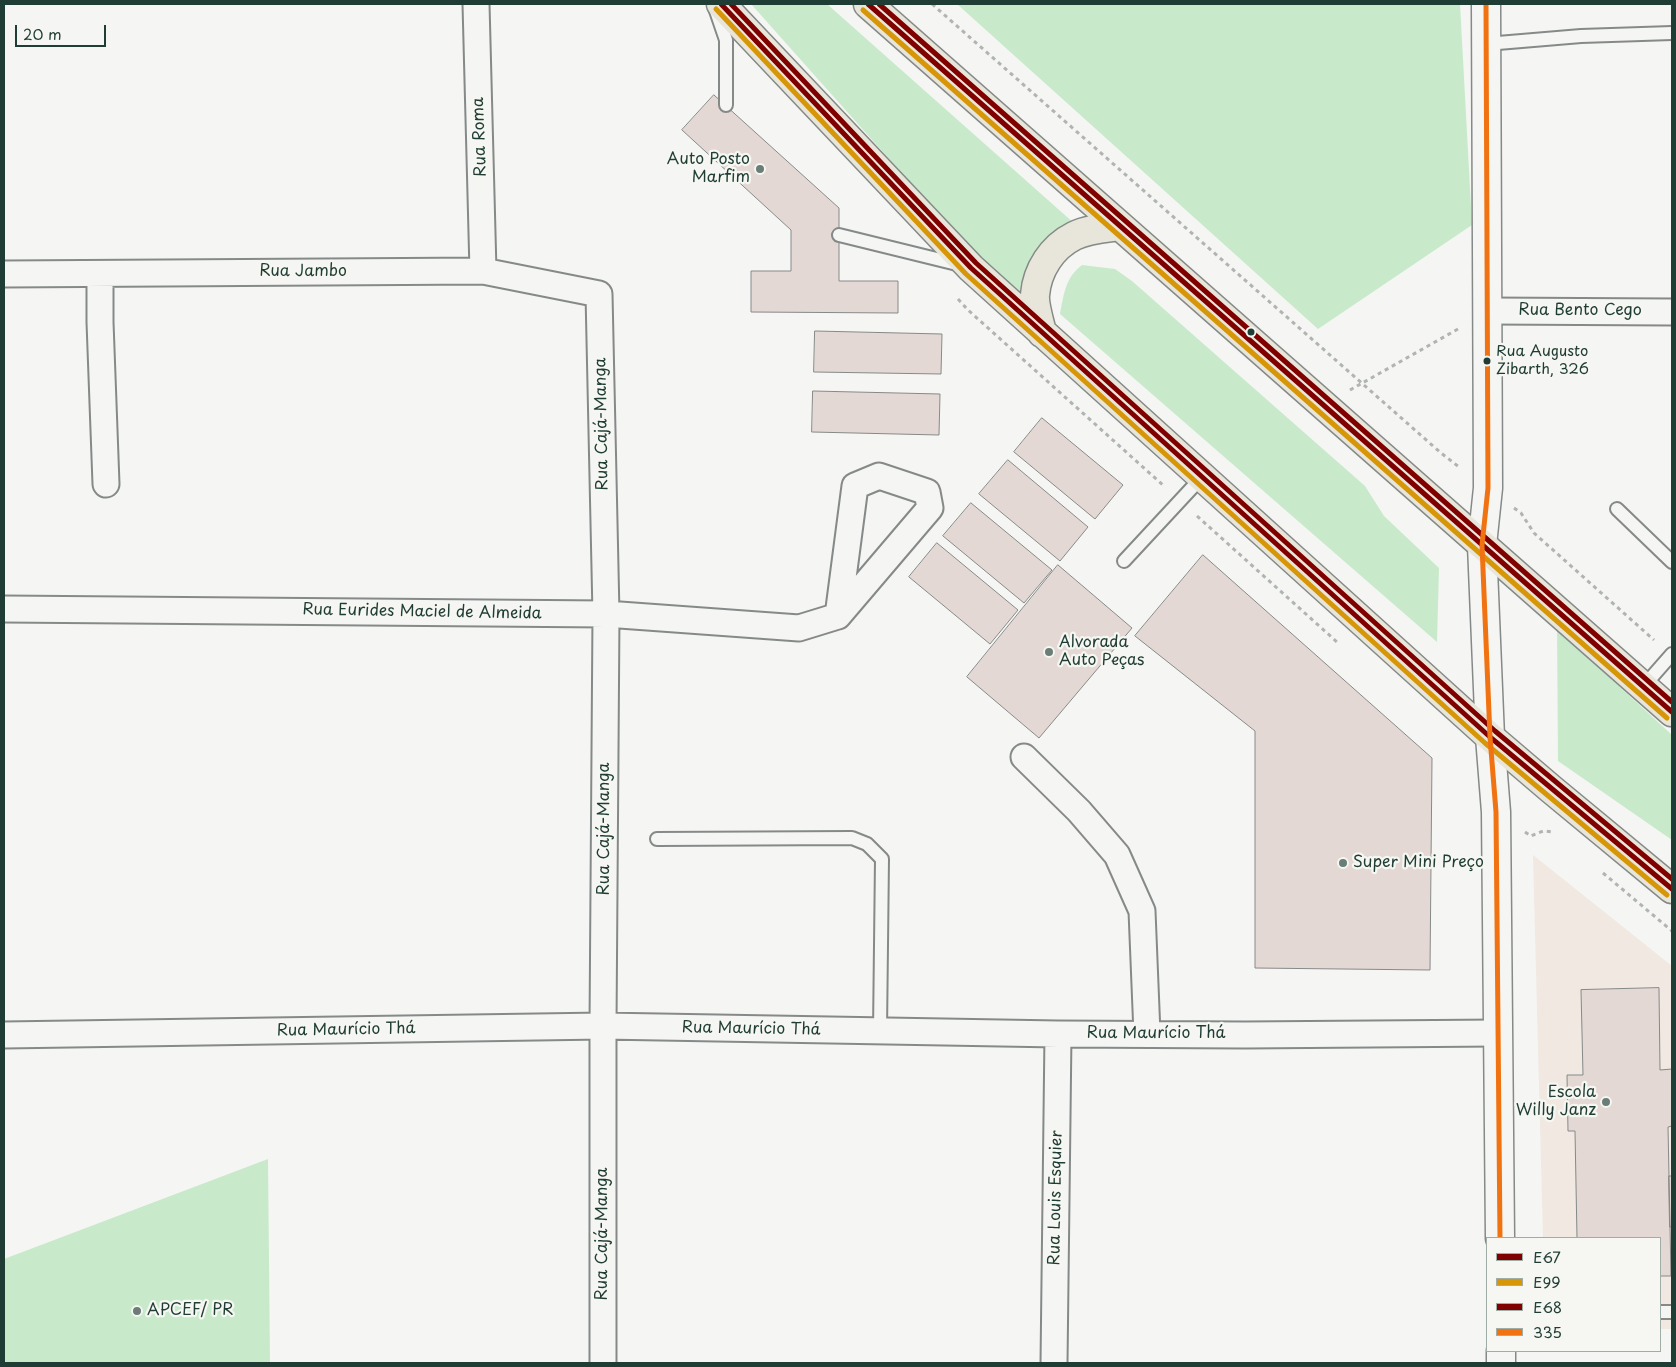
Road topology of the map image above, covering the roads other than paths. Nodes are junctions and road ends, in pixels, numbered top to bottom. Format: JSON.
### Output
{"nodes":[{"id":1,"x":476,"y":4,"type":"edge"},
{"id":2,"x":714,"y":4,"type":"edge"},
{"id":3,"x":722,"y":4,"type":"edge"},
{"id":4,"x":868,"y":4,"type":"edge"},
{"id":5,"x":1486,"y":4,"type":"edge"},
{"id":6,"x":1672,"y":33,"type":"edge"},
{"id":7,"x":1486,"y":44,"type":"junction"},
{"id":8,"x":726,"y":105,"type":"dead end"},
{"id":9,"x":1120,"y":226,"type":"junction"},
{"id":10,"x":839,"y":236,"type":"dead end"},
{"id":11,"x":971,"y":268,"type":"junction"},
{"id":12,"x":483,"y":271,"type":"junction"},
{"id":13,"x":4,"y":274,"type":"edge"},
{"id":14,"x":100,"y":274,"type":"junction"},
{"id":15,"x":599,"y":294,"type":"joint"},
{"id":16,"x":1488,"y":311,"type":"junction"},
{"id":17,"x":1672,"y":312,"type":"edge"},
{"id":18,"x":1042,"y":333,"type":"junction"},
{"id":19,"x":1202,"y":477,"type":"junction"},
{"id":20,"x":106,"y":484,"type":"dead end"},
{"id":21,"x":1618,"y":509,"type":"dead end"},
{"id":22,"x":1482,"y":545,"type":"junction"},
{"id":23,"x":1124,"y":562,"type":"dead end"},
{"id":24,"x":1672,"y":562,"type":"edge"},
{"id":25,"x":4,"y":608,"type":"edge"},
{"id":26,"x":606,"y":614,"type":"junction"},
{"id":27,"x":838,"y":616,"type":"junction"},
{"id":28,"x":1672,"y":654,"type":"edge"},
{"id":29,"x":1644,"y":687,"type":"junction"},
{"id":30,"x":1672,"y":712,"type":"edge"},
{"id":31,"x":1490,"y":737,"type":"junction"},
{"id":32,"x":1024,"y":757,"type":"dead end"},
{"id":33,"x":658,"y":840,"type":"dead end"},
{"id":34,"x":1672,"y":888,"type":"edge"},
{"id":35,"x":603,"y":1026,"type":"junction"},
{"id":36,"x":880,"y":1031,"type":"junction"},
{"id":37,"x":1498,"y":1033,"type":"junction"},
{"id":38,"x":1058,"y":1034,"type":"junction"},
{"id":39,"x":1147,"y":1034,"type":"junction"},
{"id":40,"x":4,"y":1036,"type":"edge"},
{"id":41,"x":1500,"y":1237,"type":"edge"},
{"id":42,"x":603,"y":1363,"type":"edge"},
{"id":43,"x":1054,"y":1363,"type":"edge"}],
"edges":[{"from":1,"to":12,"type":"street","name":"Rua Roma"},
{"from":2,"to":8,"type":"lane"},
{"from":3,"to":11,"type":"highway"},
{"from":4,"to":9,"type":"highway"},
{"from":5,"to":7,"type":"main road"},
{"from":6,"to":7,"type":"lane"},
{"from":7,"to":16,"type":"main road"},
{"from":9,"to":18,"type":"highway"},
{"from":9,"to":22,"type":"highway"},
{"from":10,"to":11,"type":"lane"},
{"from":11,"to":18,"type":"highway"},
{"from":12,"to":14,"type":"street","name":"Rua Jambo"},
{"from":12,"to":15,"type":"street","name":"Rua Jambo"},
{"from":13,"to":14,"type":"street","name":"Rua Jambo"},
{"from":14,"to":20,"type":"street"},
{"from":15,"to":26,"type":"street","name":"Rua Cajá-Manga"},
{"from":16,"to":17,"type":"street","name":"Rua Bento Cego"},
{"from":16,"to":22,"type":"main road"},
{"from":18,"to":19,"type":"highway"},
{"from":19,"to":23,"type":"lane"},
{"from":19,"to":31,"type":"highway"},
{"from":21,"to":24,"type":"lane"},
{"from":22,"to":29,"type":"highway"},
{"from":22,"to":31,"type":"main road"},
{"from":25,"to":26,"type":"street","name":"Rua Eurides Maciel de Almeida"},
{"from":26,"to":27,"type":"street","name":"Rua Eurides Maciel de Almeida"},
{"from":26,"to":35,"type":"street","name":"Rua Cajá-Manga"},
{"from":27,"to":27,"type":"street"},
{"from":28,"to":29,"type":"lane"},
{"from":29,"to":30,"type":"highway"},
{"from":31,"to":34,"type":"highway"},
{"from":31,"to":37,"type":"main road"},
{"from":32,"to":39,"type":"street"},
{"from":33,"to":36,"type":"lane"},
{"from":35,"to":36,"type":"street","name":"Rua Maurício Thá"},
{"from":35,"to":40,"type":"street","name":"Rua Maurício Thá"},
{"from":35,"to":42,"type":"street","name":"Rua Cajá-Manga"},
{"from":36,"to":38,"type":"street","name":"Rua Maurício Thá"},
{"from":37,"to":39,"type":"street","name":"Rua Maurício Thá"},
{"from":37,"to":41,"type":"main road"},
{"from":38,"to":39,"type":"street","name":"Rua Maurício Thá"},
{"from":38,"to":43,"type":"street","name":"Rua Louis Esquier"}]}
